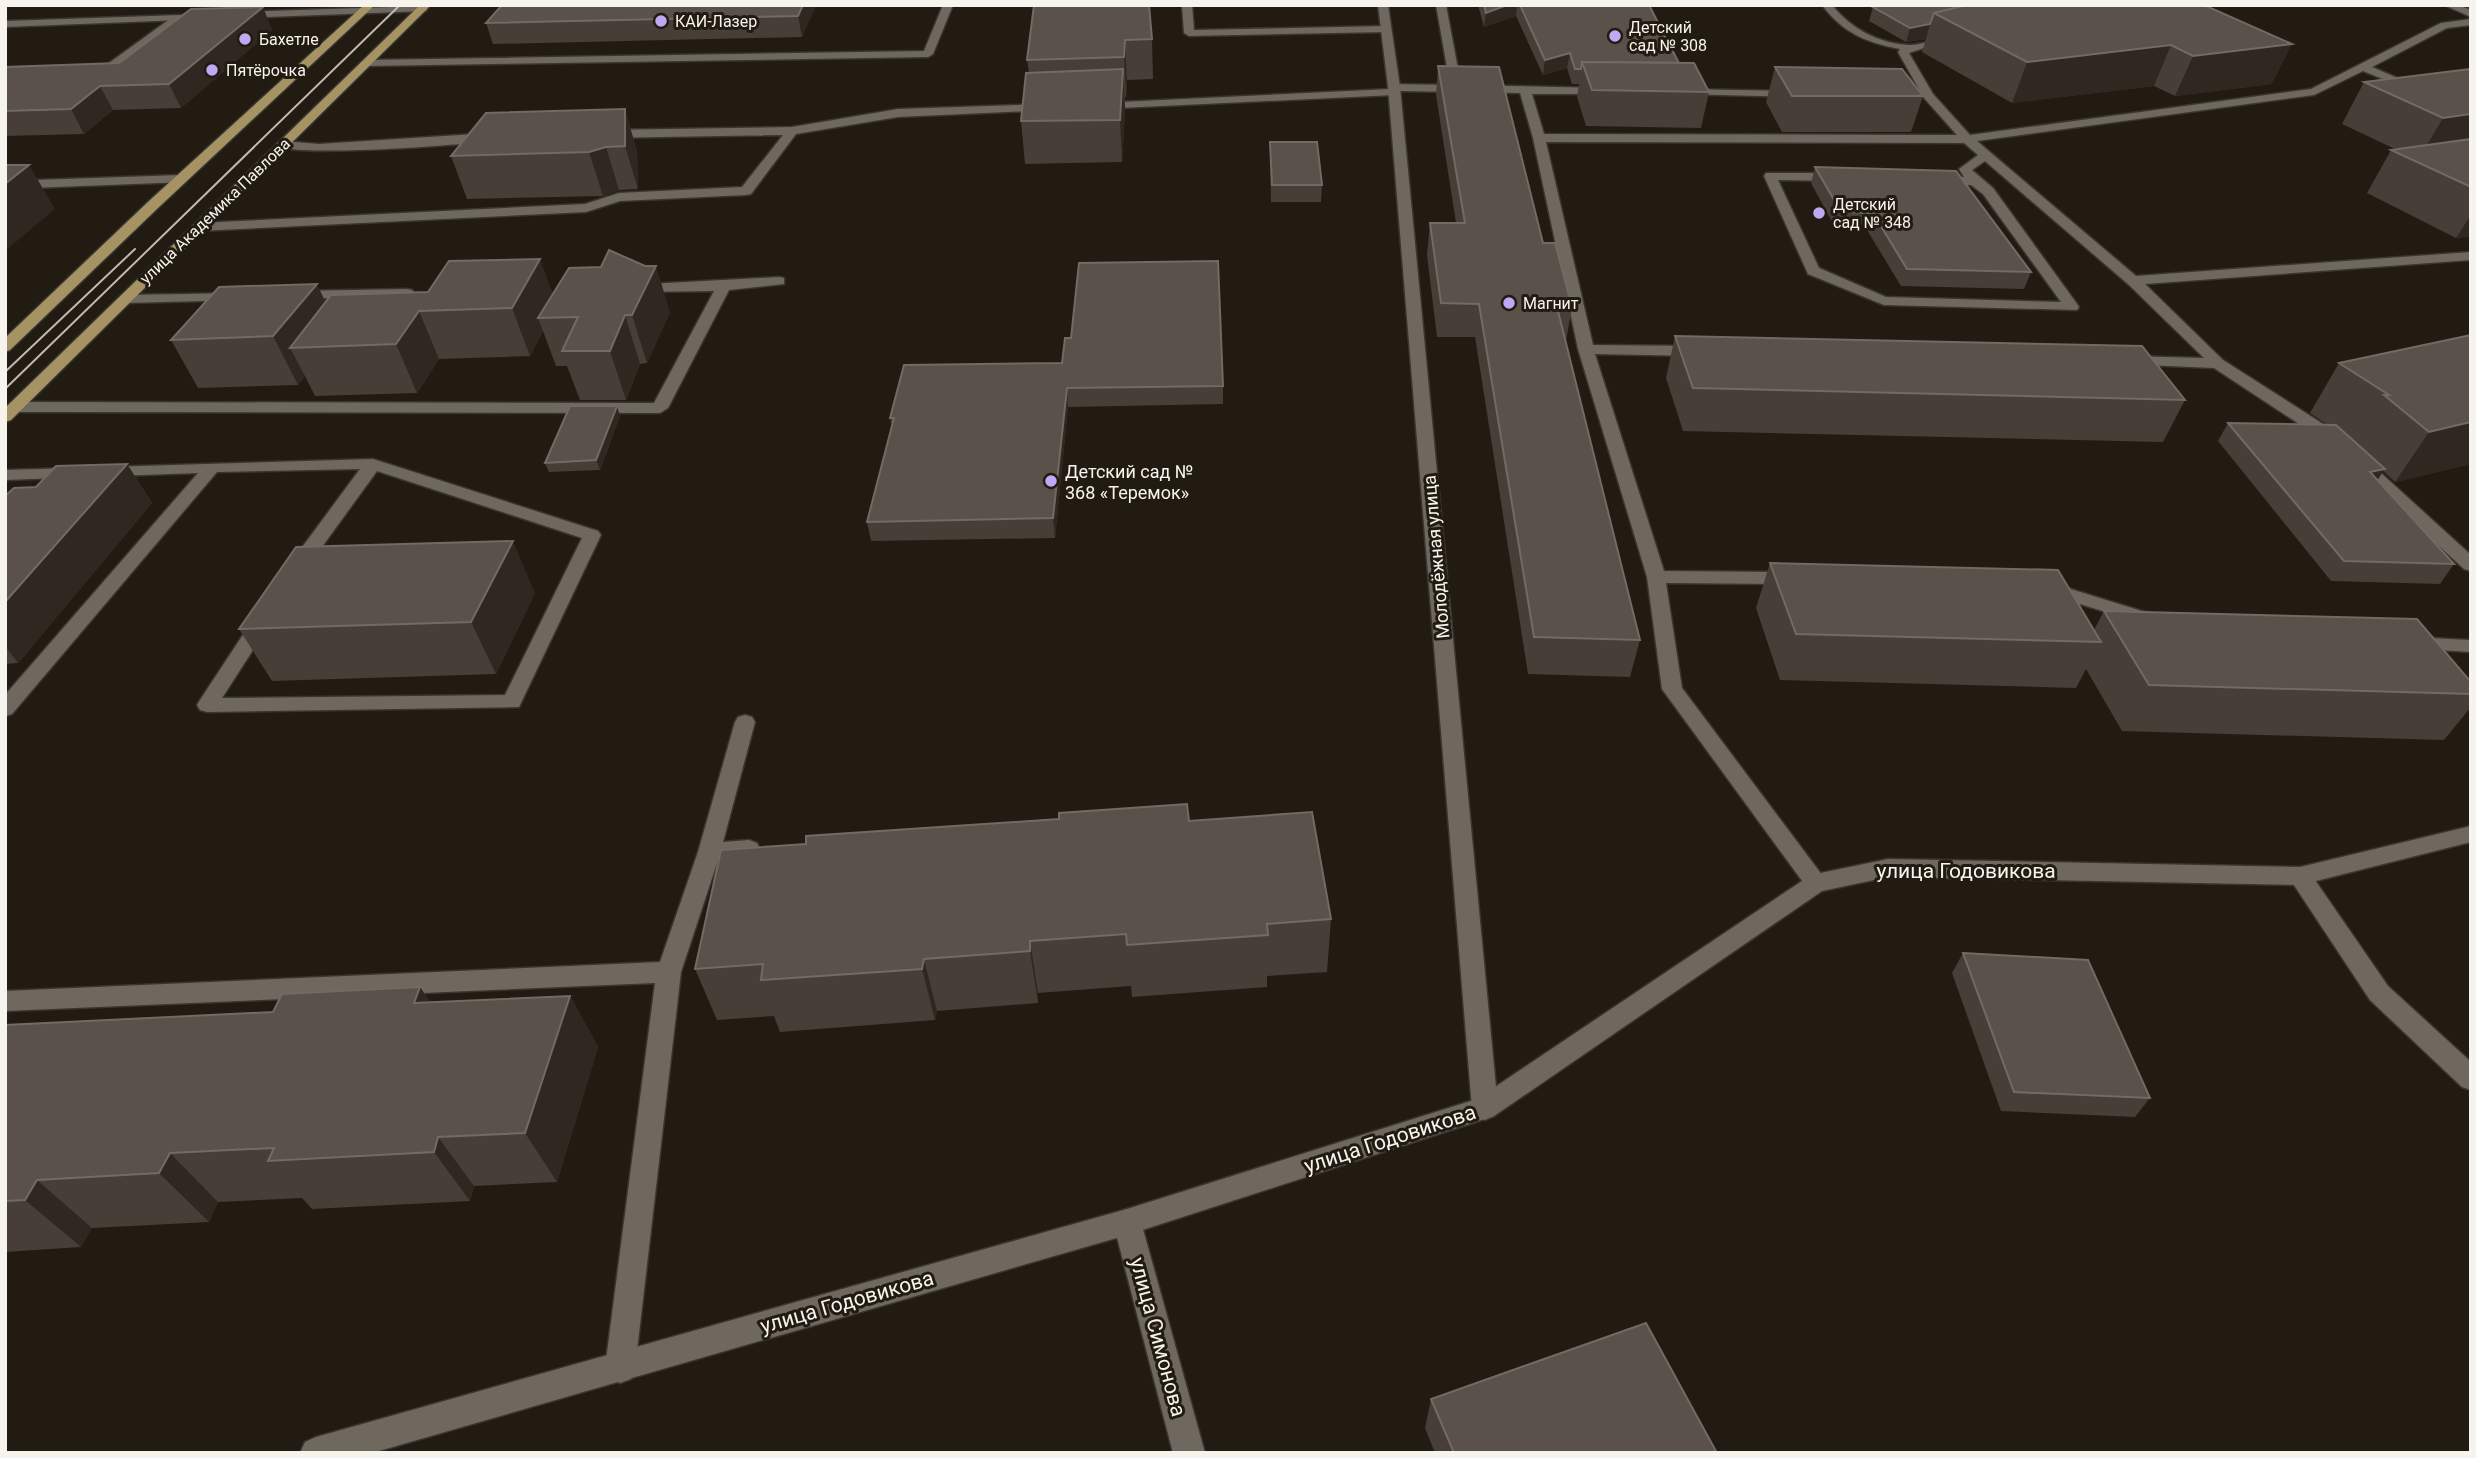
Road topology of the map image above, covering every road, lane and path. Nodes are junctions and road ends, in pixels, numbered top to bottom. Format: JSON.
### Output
{"nodes":[{"id":1,"x":948,"y":5,"type":"edge"},
{"id":2,"x":1187,"y":5,"type":"edge"},
{"id":3,"x":1383,"y":5,"type":"edge"},
{"id":4,"x":1441,"y":5,"type":"edge"},
{"id":5,"x":1827,"y":5,"type":"edge"},
{"id":6,"x":2449,"y":5,"type":"edge"},
{"id":7,"x":424,"y":7,"type":"edge"},
{"id":8,"x":367,"y":8,"type":"edge"},
{"id":9,"x":2471,"y":14,"type":"edge"},
{"id":10,"x":232,"y":15,"type":"edge"},
{"id":11,"x":219,"y":16,"type":"edge"},
{"id":12,"x":178,"y":18,"type":"junction"},
{"id":13,"x":2471,"y":22,"type":"edge"},
{"id":14,"x":5,"y":24,"type":"edge"},
{"id":15,"x":1386,"y":29,"type":"junction"},
{"id":16,"x":1965,"y":38,"type":"edge"},
{"id":17,"x":1915,"y":49,"type":"junction"},
{"id":18,"x":366,"y":63,"type":"junction"},
{"id":19,"x":2362,"y":67,"type":"junction"},
{"id":20,"x":77,"y":81,"type":"edge"},
{"id":21,"x":1456,"y":88,"type":"junction"},
{"id":22,"x":1394,"y":89,"type":"junction"},
{"id":23,"x":1525,"y":90,"type":"junction"},
{"id":24,"x":1622,"y":91,"type":"edge"},
{"id":25,"x":1664,"y":92,"type":"edge"},
{"id":26,"x":2423,"y":93,"type":"edge"},
{"id":27,"x":1817,"y":94,"type":"edge"},
{"id":28,"x":1092,"y":106,"type":"edge"},
{"id":29,"x":1064,"y":107,"type":"edge"},
{"id":30,"x":792,"y":131,"type":"junction"},
{"id":31,"x":589,"y":135,"type":"edge"},
{"id":32,"x":509,"y":136,"type":"edge"},
{"id":33,"x":1539,"y":138,"type":"junction"},
{"id":34,"x":1967,"y":139,"type":"junction"},
{"id":35,"x":282,"y":145,"type":"junction"},
{"id":36,"x":1986,"y":155,"type":"junction"},
{"id":37,"x":1852,"y":178,"type":"edge"},
{"id":38,"x":181,"y":179,"type":"junction"},
{"id":39,"x":1919,"y":180,"type":"edge"},
{"id":40,"x":1974,"y":181,"type":"junction"},
{"id":41,"x":5,"y":185,"type":"edge"},
{"id":42,"x":199,"y":227,"type":"junction"},
{"id":43,"x":2471,"y":256,"type":"edge"},
{"id":44,"x":779,"y":281,"type":"dead end"},
{"id":45,"x":2133,"y":281,"type":"junction"},
{"id":46,"x":724,"y":286,"type":"junction"},
{"id":47,"x":615,"y":288,"type":"edge"},
{"id":48,"x":422,"y":292,"type":"edge"},
{"id":49,"x":258,"y":296,"type":"edge"},
{"id":50,"x":285,"y":296,"type":"edge"},
{"id":51,"x":125,"y":299,"type":"junction"},
{"id":52,"x":5,"y":346,"type":"edge"},
{"id":53,"x":1586,"y":349,"type":"junction"},
{"id":54,"x":1720,"y":352,"type":"edge"},
{"id":55,"x":2112,"y":360,"type":"edge"},
{"id":56,"x":2218,"y":363,"type":"junction"},
{"id":57,"x":10,"y":412,"type":"edge"},
{"id":58,"x":373,"y":464,"type":"junction"},
{"id":59,"x":212,"y":467,"type":"junction"},
{"id":60,"x":5,"y":475,"type":"edge"},
{"id":61,"x":2471,"y":565,"type":"edge"},
{"id":62,"x":1656,"y":578,"type":"junction"},
{"id":63,"x":1818,"y":578,"type":"edge"},
{"id":64,"x":288,"y":581,"type":"edge"},
{"id":65,"x":2033,"y":583,"type":"edge"},
{"id":66,"x":273,"y":604,"type":"edge"},
{"id":67,"x":2173,"y":627,"type":"edge"},
{"id":68,"x":2470,"y":641,"type":"edge"},
{"id":69,"x":2388,"y":642,"type":"edge"},
{"id":70,"x":5,"y":709,"type":"edge"},
{"id":71,"x":745,"y":722,"type":"dead end"},
{"id":72,"x":2471,"y":834,"type":"edge"},
{"id":73,"x":778,"y":847,"type":"edge"},
{"id":74,"x":709,"y":852,"type":"junction"},
{"id":75,"x":2300,"y":876,"type":"junction"},
{"id":76,"x":1816,"y":883,"type":"junction"},
{"id":77,"x":669,"y":972,"type":"junction"},
{"id":78,"x":5,"y":1001,"type":"edge"},
{"id":79,"x":2471,"y":1079,"type":"edge"},
{"id":80,"x":1485,"y":1108,"type":"junction"},
{"id":81,"x":1127,"y":1222,"type":"junction"},
{"id":82,"x":620,"y":1368,"type":"junction"},
{"id":83,"x":316,"y":1453,"type":"edge"},
{"id":84,"x":1189,"y":1453,"type":"edge"}],
"edges":[{"from":1,"to":18,"type":"street"},
{"from":2,"to":15,"type":"street"},
{"from":3,"to":15,"type":"street","name":"Молодёжная улица"},
{"from":4,"to":21,"type":"street"},
{"from":5,"to":17,"type":"street"},
{"from":6,"to":9,"type":"street"},
{"from":7,"to":8,"type":"street"},
{"from":7,"to":18,"type":"main road","name":"улица Академика Павлова"},
{"from":8,"to":10,"type":"street"},
{"from":8,"to":38,"type":"main road"},
{"from":11,"to":12,"type":"street"},
{"from":12,"to":14,"type":"street"},
{"from":12,"to":20,"type":"street"},
{"from":13,"to":19,"type":"street"},
{"from":15,"to":22,"type":"street","name":"Молодёжная улица"},
{"from":16,"to":17,"type":"street"},
{"from":17,"to":34,"type":"street"},
{"from":18,"to":35,"type":"main road","name":"улица Академика Павлова"},
{"from":19,"to":26,"type":"street"},
{"from":19,"to":34,"type":"street"},
{"from":21,"to":22,"type":"street"},
{"from":21,"to":23,"type":"street"},
{"from":22,"to":28,"type":"street"},
{"from":22,"to":80,"type":"street","name":"Молодёжная улица"},
{"from":23,"to":24,"type":"street"},
{"from":23,"to":33,"type":"street"},
{"from":25,"to":27,"type":"street"},
{"from":29,"to":30,"type":"street"},
{"from":30,"to":31,"type":"street"},
{"from":30,"to":42,"type":"street"},
{"from":32,"to":35,"type":"street"},
{"from":33,"to":34,"type":"street"},
{"from":33,"to":53,"type":"street"},
{"from":34,"to":36,"type":"street"},
{"from":35,"to":42,"type":"main road","name":"улица Академика Павлова"},
{"from":36,"to":40,"type":"street"},
{"from":36,"to":45,"type":"street"},
{"from":37,"to":40,"type":"street"},
{"from":38,"to":41,"type":"street"},
{"from":38,"to":52,"type":"main road"},
{"from":39,"to":40,"type":"street"},
{"from":42,"to":51,"type":"main road","name":"улица Академика Павлова"},
{"from":43,"to":45,"type":"street"},
{"from":44,"to":46,"type":"street"},
{"from":45,"to":56,"type":"street"},
{"from":46,"to":47,"type":"street"},
{"from":46,"to":57,"type":"street"},
{"from":48,"to":50,"type":"street"},
{"from":49,"to":51,"type":"street"},
{"from":51,"to":57,"type":"main road","name":"улица Академика Павлова"},
{"from":53,"to":54,"type":"street"},
{"from":53,"to":62,"type":"street"},
{"from":55,"to":56,"type":"street"},
{"from":56,"to":61,"type":"street"},
{"from":58,"to":59,"type":"street"},
{"from":58,"to":64,"type":"street"},
{"from":58,"to":66,"type":"street"},
{"from":59,"to":60,"type":"street"},
{"from":59,"to":70,"type":"street"},
{"from":62,"to":63,"type":"street"},
{"from":62,"to":76,"type":"street"},
{"from":65,"to":67,"type":"street"},
{"from":68,"to":69,"type":"street"},
{"from":71,"to":74,"type":"street"},
{"from":72,"to":75,"type":"street","name":"улица Годовикова"},
{"from":73,"to":74,"type":"street"},
{"from":74,"to":77,"type":"street"},
{"from":75,"to":76,"type":"street","name":"улица Годовикова"},
{"from":75,"to":79,"type":"street"},
{"from":76,"to":80,"type":"street","name":"улица Годовикова"},
{"from":77,"to":78,"type":"street"},
{"from":77,"to":82,"type":"street"},
{"from":80,"to":81,"type":"street","name":"улица Годовикова"},
{"from":81,"to":82,"type":"street","name":"улица Годовикова"},
{"from":81,"to":84,"type":"street","name":"улица Симонова"},
{"from":82,"to":83,"type":"street","name":"улица Годовикова"}]}
